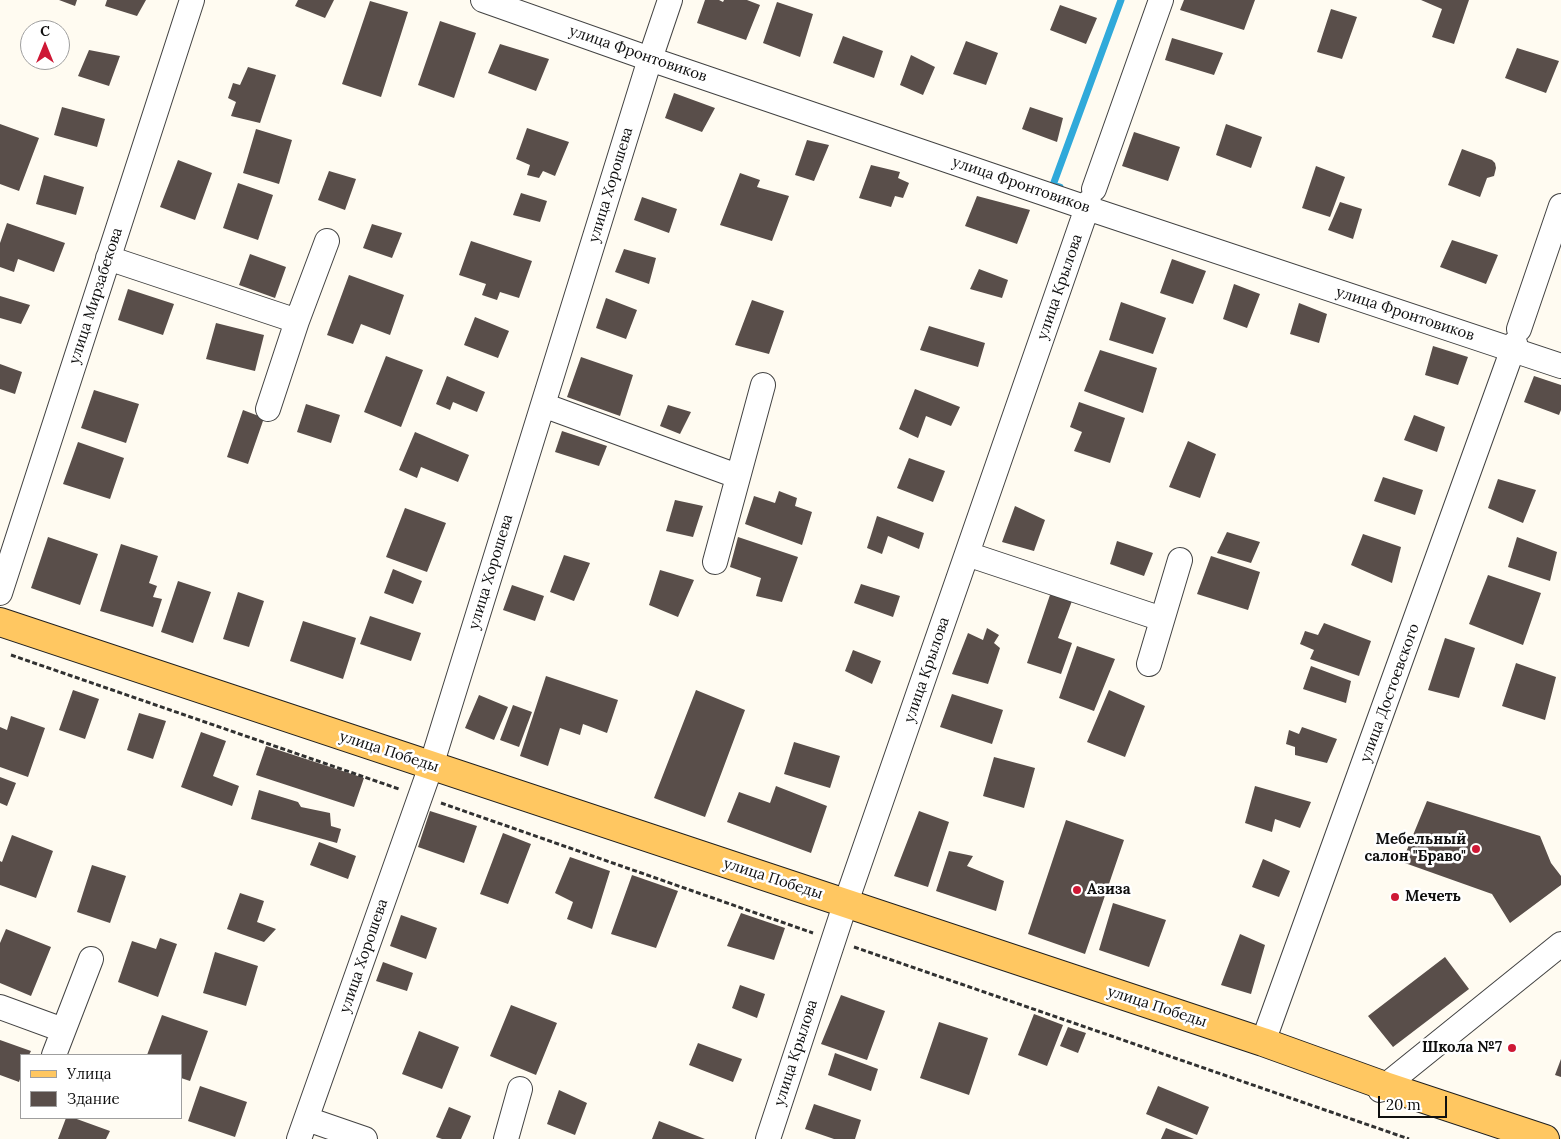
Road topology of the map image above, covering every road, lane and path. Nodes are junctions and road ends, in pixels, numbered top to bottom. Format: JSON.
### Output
{"nodes":[{"id":1,"x":192,"y":0,"type":"edge"},
{"id":2,"x":483,"y":0,"type":"edge"},
{"id":3,"x":670,"y":0,"type":"edge"},
{"id":4,"x":1161,"y":0,"type":"edge"},
{"id":5,"x":650,"y":59,"type":"junction"},
{"id":6,"x":1090,"y":200,"type":"junction"},
{"id":7,"x":1561,"y":206,"type":"edge"},
{"id":8,"x":327,"y":241,"type":"dead end"},
{"id":9,"x":108,"y":258,"type":"junction"},
{"id":10,"x":297,"y":321,"type":"junction"},
{"id":11,"x":1516,"y":341,"type":"junction"},
{"id":12,"x":1561,"y":366,"type":"edge"},
{"id":13,"x":763,"y":385,"type":"dead end"},
{"id":14,"x":543,"y":405,"type":"junction"},
{"id":15,"x":268,"y":409,"type":"dead end"},
{"id":16,"x":737,"y":476,"type":"junction"},
{"id":17,"x":967,"y":554,"type":"junction"},
{"id":18,"x":1180,"y":560,"type":"dead end"},
{"id":19,"x":716,"y":562,"type":"dead end"},
{"id":20,"x":0,"y":592,"type":"edge"},
{"id":21,"x":1162,"y":619,"type":"junction"},
{"id":22,"x":0,"y":622,"type":"edge"},
{"id":23,"x":0,"y":628,"type":"edge"},
{"id":24,"x":9,"y":654,"type":"dead end"},
{"id":25,"x":1149,"y":664,"type":"dead end"},
{"id":26,"x":430,"y":768,"type":"junction"},
{"id":27,"x":420,"y":796,"type":"junction"},
{"id":28,"x":845,"y":906,"type":"junction"},
{"id":29,"x":834,"y":940,"type":"junction"},
{"id":30,"x":1561,"y":944,"type":"edge"},
{"id":31,"x":91,"y":959,"type":"dead end"},
{"id":32,"x":0,"y":1007,"type":"edge"},
{"id":33,"x":63,"y":1030,"type":"junction"},
{"id":34,"x":1263,"y":1042,"type":"junction"},
{"id":35,"x":54,"y":1054,"type":"edge"},
{"id":36,"x":1383,"y":1088,"type":"junction"},
{"id":37,"x":520,"y":1089,"type":"dead end"},
{"id":38,"x":303,"y":1129,"type":"edge"},
{"id":39,"x":365,"y":1139,"type":"edge"},
{"id":40,"x":506,"y":1139,"type":"edge"},
{"id":41,"x":768,"y":1139,"type":"edge"},
{"id":42,"x":1408,"y":1139,"type":"edge"},
{"id":43,"x":1528,"y":1139,"type":"edge"},
{"id":44,"x":1545,"y":1139,"type":"edge"}],
"edges":[{"from":1,"to":9,"type":"street","name":"улица Мирзабекова"},
{"from":2,"to":5,"type":"street","name":"улица Фронтовиков"},
{"from":3,"to":5,"type":"street","name":"улица Хорошева"},
{"from":4,"to":6,"type":"street","name":"улица Крылова"},
{"from":5,"to":6,"type":"street","name":"улица Фронтовиков"},
{"from":5,"to":14,"type":"street","name":"улица Хорошева"},
{"from":6,"to":11,"type":"street","name":"улица Фронтовиков"},
{"from":6,"to":17,"type":"street","name":"улица Крылова"},
{"from":7,"to":11,"type":"street","name":"улица Достоевского"},
{"from":8,"to":10,"type":"street"},
{"from":9,"to":10,"type":"street"},
{"from":9,"to":20,"type":"street","name":"улица Мирзабекова"},
{"from":10,"to":15,"type":"street"},
{"from":11,"to":12,"type":"street","name":"улица Фронтовиков"},
{"from":11,"to":34,"type":"street","name":"улица Достоевского"},
{"from":13,"to":16,"type":"street"},
{"from":14,"to":16,"type":"street"},
{"from":14,"to":26,"type":"street","name":"улица Хорошева"},
{"from":16,"to":19,"type":"street"},
{"from":17,"to":21,"type":"street"},
{"from":17,"to":28,"type":"street","name":"улица Крылова"},
{"from":18,"to":21,"type":"street"},
{"from":21,"to":25,"type":"street"},
{"from":22,"to":26,"type":"main road","name":"улица Победы"},
{"from":23,"to":26,"type":"main road","name":"улица Победы"},
{"from":24,"to":27,"type":"path"},
{"from":26,"to":27,"type":"street","name":"улица Хорошева"},
{"from":26,"to":28,"type":"main road","name":"улица Победы"},
{"from":27,"to":29,"type":"path"},
{"from":27,"to":38,"type":"street","name":"улица Хорошева"},
{"from":28,"to":29,"type":"street","name":"улица Крылова"},
{"from":28,"to":34,"type":"main road","name":"улица Победы"},
{"from":28,"to":36,"type":"main road","name":"улица Победы"},
{"from":29,"to":41,"type":"street","name":"улица Крылова"},
{"from":29,"to":42,"type":"path"},
{"from":30,"to":36,"type":"street"},
{"from":31,"to":33,"type":"street"},
{"from":32,"to":33,"type":"street"},
{"from":33,"to":35,"type":"street"},
{"from":34,"to":36,"type":"main road","name":"улица Победы"},
{"from":36,"to":43,"type":"main road","name":"улица Победы"},
{"from":36,"to":44,"type":"main road","name":"улица Победы"},
{"from":37,"to":40,"type":"street"},
{"from":38,"to":39,"type":"street"}]}
